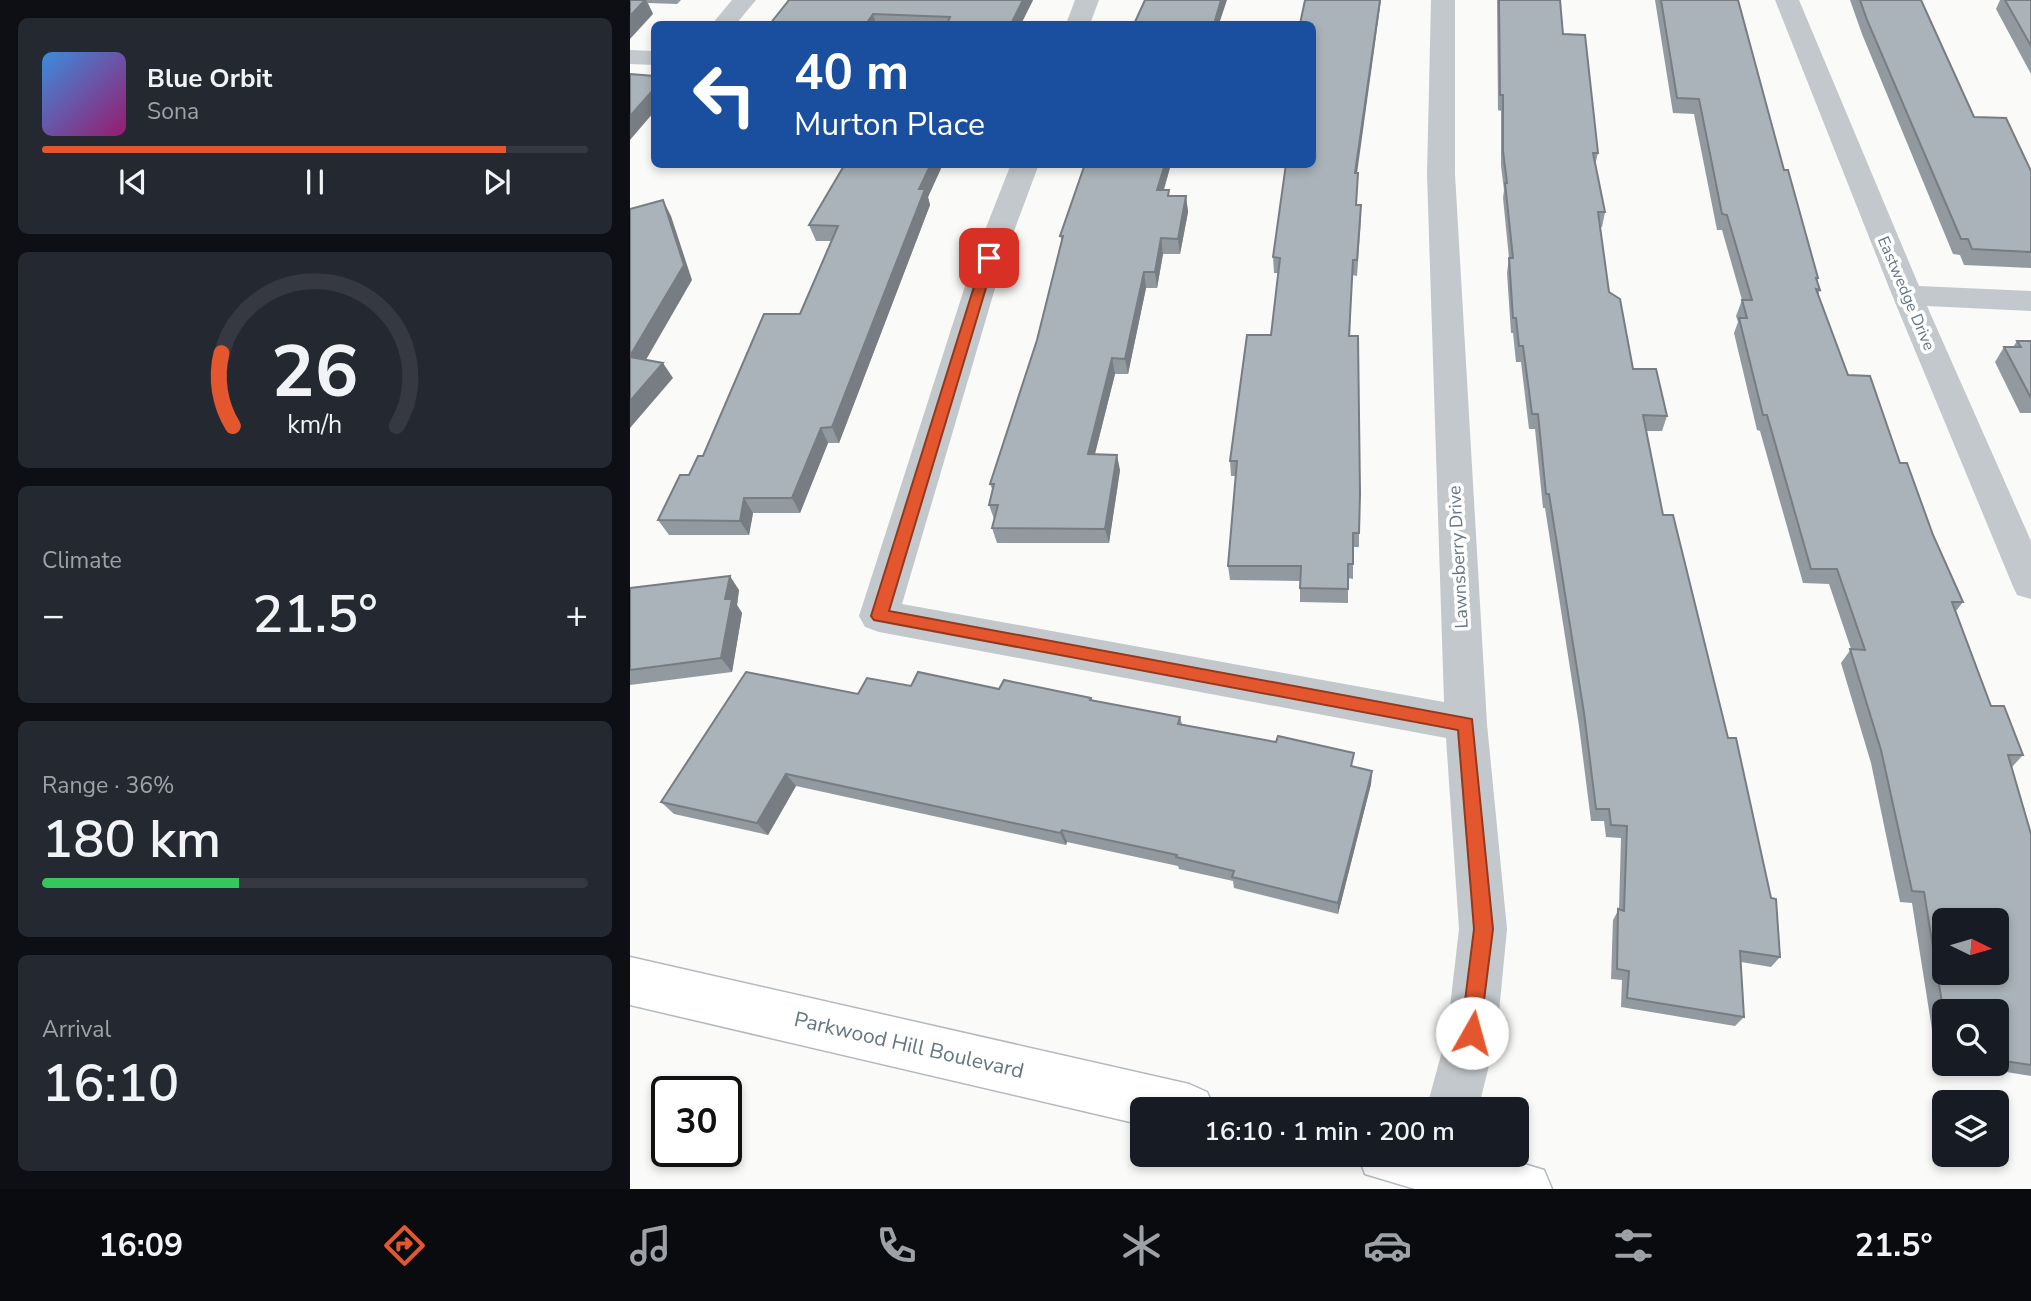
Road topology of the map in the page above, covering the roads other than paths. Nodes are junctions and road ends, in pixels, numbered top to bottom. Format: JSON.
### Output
{"nodes":[{"id":1,"x":744,"y":0,"type":"edge"},
{"id":2,"x":1087,"y":0,"type":"edge"},
{"id":3,"x":1443,"y":0,"type":"edge"},
{"id":4,"x":1787,"y":0,"type":"edge"},
{"id":5,"x":726,"y":21,"type":"edge"},
{"id":6,"x":1079,"y":21,"type":"edge"},
{"id":7,"x":630,"y":57,"type":"edge"},
{"id":8,"x":651,"y":58,"type":"edge"},
{"id":9,"x":1023,"y":168,"type":"edge"},
{"id":10,"x":1907,"y":295,"type":"junction"},
{"id":11,"x":2031,"y":301,"type":"edge"},
{"id":12,"x":2031,"y":584,"type":"edge"},
{"id":13,"x":1466,"y":724,"type":"junction"},
{"id":14,"x":632,"y":985,"type":"edge"},
{"id":15,"x":1131,"y":1097,"type":"edge"},
{"id":16,"x":1455,"y":1097,"type":"edge"},
{"id":17,"x":1437,"y":1170,"type":"edge"},
{"id":18,"x":1525,"y":1189,"type":"edge"}],
"edges":[{"from":1,"to":5,"type":"street"},
{"from":2,"to":6,"type":"street"},
{"from":3,"to":13,"type":"street","name":"Lawnsberry Drive"},
{"from":4,"to":10,"type":"street","name":"Eastwedge Drive"},
{"from":7,"to":8,"type":"street"},
{"from":9,"to":13,"type":"street"},
{"from":10,"to":11,"type":"street"},
{"from":10,"to":12,"type":"street","name":"Eastwedge Drive"},
{"from":13,"to":16,"type":"street","name":"Lawnsberry Drive"},
{"from":14,"to":15,"type":"street","name":"Parkwood Hill Boulevard"},
{"from":17,"to":18,"type":"street"}]}
